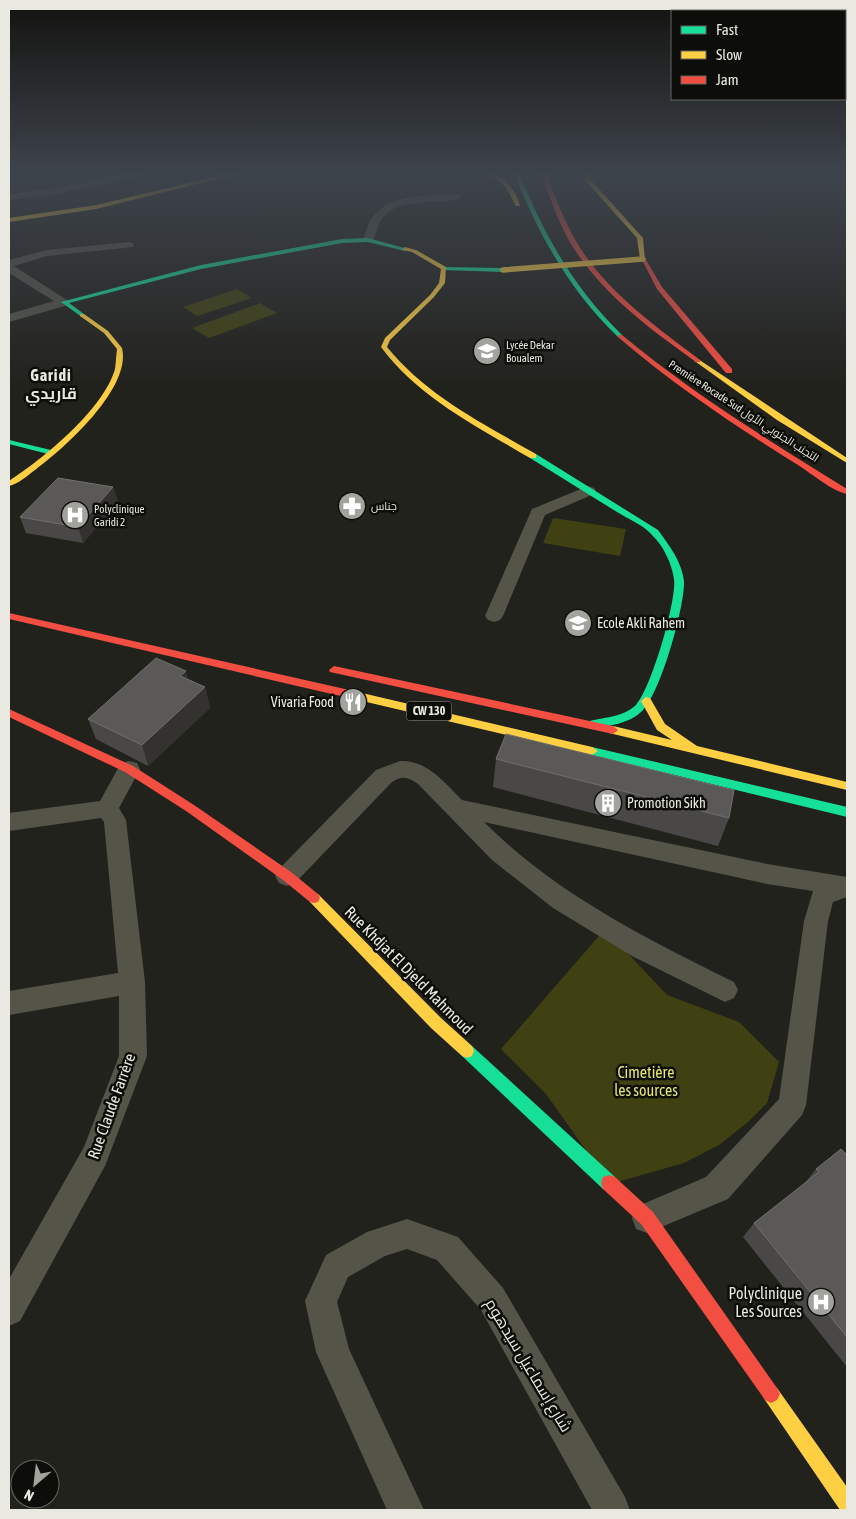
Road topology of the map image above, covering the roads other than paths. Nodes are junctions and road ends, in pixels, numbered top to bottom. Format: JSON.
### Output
{"nodes":[{"id":1,"x":326,"y":244,"type":"edge"},
{"id":2,"x":384,"y":244,"type":"edge"},
{"id":3,"x":547,"y":244,"type":"edge"},
{"id":4,"x":576,"y":244,"type":"edge"},
{"id":5,"x":641,"y":244,"type":"edge"},
{"id":6,"x":129,"y":245,"type":"dead end"},
{"id":7,"x":643,"y":259,"type":"junction"},
{"id":8,"x":9,"y":264,"type":"edge"},
{"id":9,"x":9,"y":268,"type":"edge"},
{"id":10,"x":444,"y":268,"type":"junction"},
{"id":11,"x":64,"y":302,"type":"junction"},
{"id":12,"x":9,"y":318,"type":"edge"},
{"id":13,"x":667,"y":376,"type":"junction"},
{"id":14,"x":757,"y":404,"type":"junction"},
{"id":15,"x":9,"y":442,"type":"edge"},
{"id":16,"x":52,"y":453,"type":"junction"},
{"id":17,"x":847,"y":461,"type":"edge"},
{"id":18,"x":9,"y":484,"type":"edge"},
{"id":19,"x":588,"y":490,"type":"junction"},
{"id":20,"x":847,"y":492,"type":"edge"},
{"id":21,"x":832,"y":496,"type":"dead end"},
{"id":22,"x":9,"y":616,"type":"edge"},
{"id":23,"x":494,"y":616,"type":"dead end"},
{"id":24,"x":321,"y":668,"type":"dead end"},
{"id":25,"x":646,"y":701,"type":"junction"},
{"id":26,"x":9,"y":713,"type":"edge"},
{"id":27,"x":590,"y":725,"type":"junction"},
{"id":28,"x":694,"y":749,"type":"junction"},
{"id":29,"x":130,"y":769,"type":"junction"},
{"id":30,"x":847,"y":786,"type":"edge"},
{"id":31,"x":454,"y":807,"type":"junction"},
{"id":32,"x":107,"y":809,"type":"junction"},
{"id":33,"x":847,"y":812,"type":"edge"},
{"id":34,"x":9,"y":822,"type":"edge"},
{"id":35,"x":288,"y":876,"type":"junction"},
{"id":36,"x":846,"y":887,"type":"edge"},
{"id":37,"x":132,"y":982,"type":"junction"},
{"id":38,"x":725,"y":990,"type":"dead end"},
{"id":39,"x":9,"y":1003,"type":"edge"},
{"id":40,"x":647,"y":1218,"type":"junction"},
{"id":41,"x":9,"y":1310,"type":"edge"},
{"id":42,"x":847,"y":1503,"type":"edge"},
{"id":43,"x":406,"y":1510,"type":"edge"},
{"id":44,"x":612,"y":1510,"type":"edge"}],
"edges":[{"from":1,"to":11,"type":"main road"},
{"from":2,"to":10,"type":"main road"},
{"from":3,"to":13,"type":"main road","name":"Première Rocade Sud التجنب الجنوبي الأول"},
{"from":4,"to":14,"type":"main road","name":"Première Rocade Sud التجنب الجنوبي الأول"},
{"from":5,"to":7,"type":"main road"},
{"from":6,"to":8,"type":"street"},
{"from":7,"to":10,"type":"main road","bridge":true},
{"from":7,"to":14,"type":"main road"},
{"from":9,"to":11,"type":"street"},
{"from":10,"to":19,"type":"main road"},
{"from":11,"to":12,"type":"street"},
{"from":11,"to":16,"type":"main road"},
{"from":13,"to":20,"type":"main road","name":"Première Rocade Sud التجنب الجنوبي الأول"},
{"from":13,"to":21,"type":"main road"},
{"from":14,"to":17,"type":"main road","name":"Première Rocade Sud التجنب الجنوبي الأول"},
{"from":15,"to":16,"type":"main road"},
{"from":16,"to":18,"type":"main road"},
{"from":19,"to":23,"type":"street"},
{"from":19,"to":25,"type":"main road"},
{"from":22,"to":33,"type":"main road","number":"CW 130"},
{"from":24,"to":27,"type":"main road","number":"CW 130"},
{"from":25,"to":27,"type":"main road"},
{"from":25,"to":28,"type":"main road"},
{"from":26,"to":29,"type":"main road","name":"Rue Khdjat El Djeld Mahmoud"},
{"from":27,"to":28,"type":"main road","number":"CW 130"},
{"from":28,"to":30,"type":"main road","number":"CW 130"},
{"from":29,"to":32,"type":"street"},
{"from":29,"to":35,"type":"main road","name":"Rue Khdjat El Djeld Mahmoud"},
{"from":31,"to":35,"type":"street"},
{"from":31,"to":36,"type":"street"},
{"from":31,"to":38,"type":"street"},
{"from":32,"to":34,"type":"street"},
{"from":32,"to":37,"type":"street","name":"Rue Claude Farrère"},
{"from":35,"to":40,"type":"main road","name":"Rue Khdjat El Djeld Mahmoud"},
{"from":36,"to":40,"type":"street"},
{"from":37,"to":39,"type":"street"},
{"from":37,"to":41,"type":"street","name":"Rue Claude Farrère"},
{"from":40,"to":42,"type":"main road","name":"Rue Khdjat El Djeld Mahmoud"},
{"from":43,"to":44,"type":"street","name":"شارع إسماعيل سيدهوم"}]}
